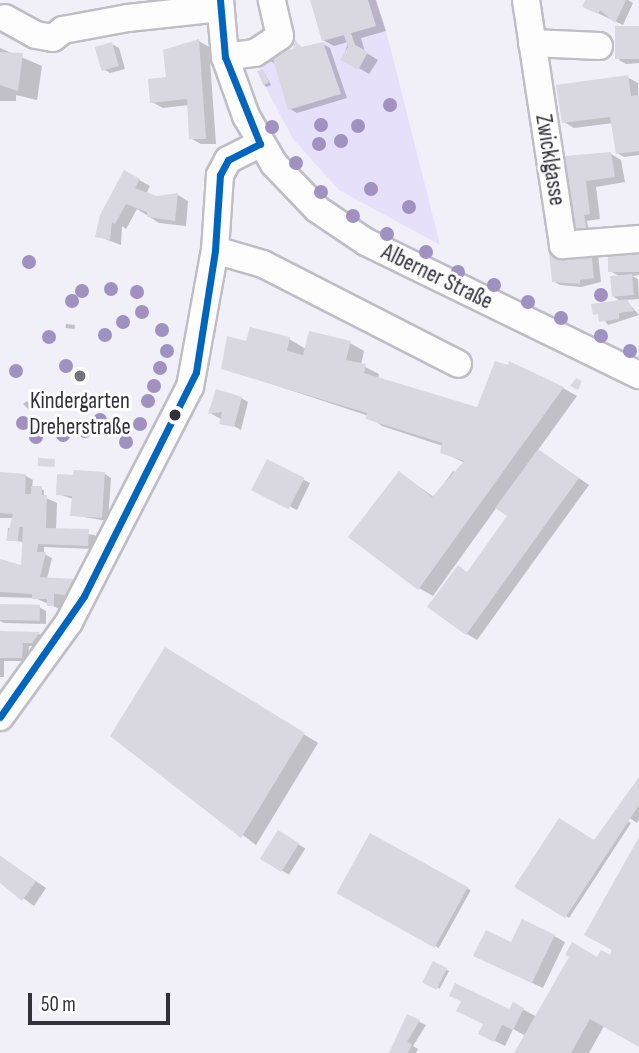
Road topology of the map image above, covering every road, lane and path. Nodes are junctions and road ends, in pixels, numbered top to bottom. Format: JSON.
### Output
{"nodes":[{"id":1,"x":272,"y":0,"type":"edge"},
{"id":2,"x":526,"y":0,"type":"edge"},
{"id":3,"x":220,"y":4,"type":"edge"},
{"id":4,"x":5,"y":18,"type":"dead end"},
{"id":5,"x":532,"y":43,"type":"junction"},
{"id":6,"x":599,"y":46,"type":"dead end"},
{"id":7,"x":225,"y":57,"type":"junction"},
{"id":8,"x":260,"y":144,"type":"junction"},
{"id":9,"x":639,"y":239,"type":"edge"},
{"id":10,"x":215,"y":250,"type":"junction"},
{"id":11,"x":458,"y":364,"type":"dead end"},
{"id":12,"x":639,"y":375,"type":"edge"},
{"id":13,"x":0,"y":717,"type":"edge"}],
"edges":[{"from":1,"to":7,"type":"street"},
{"from":2,"to":5,"type":"street","name":"Zwicklgasse"},
{"from":3,"to":4,"type":"street"},
{"from":3,"to":7,"type":"street","name":"Alberner Straße"},
{"from":5,"to":6,"type":"street"},
{"from":5,"to":9,"type":"street","name":"Zwicklgasse"},
{"from":7,"to":8,"type":"street","name":"Alberner Straße"},
{"from":8,"to":10,"type":"street"},
{"from":8,"to":12,"type":"street","name":"Alberner Straße"},
{"from":10,"to":11,"type":"street"},
{"from":10,"to":13,"type":"street"}]}
